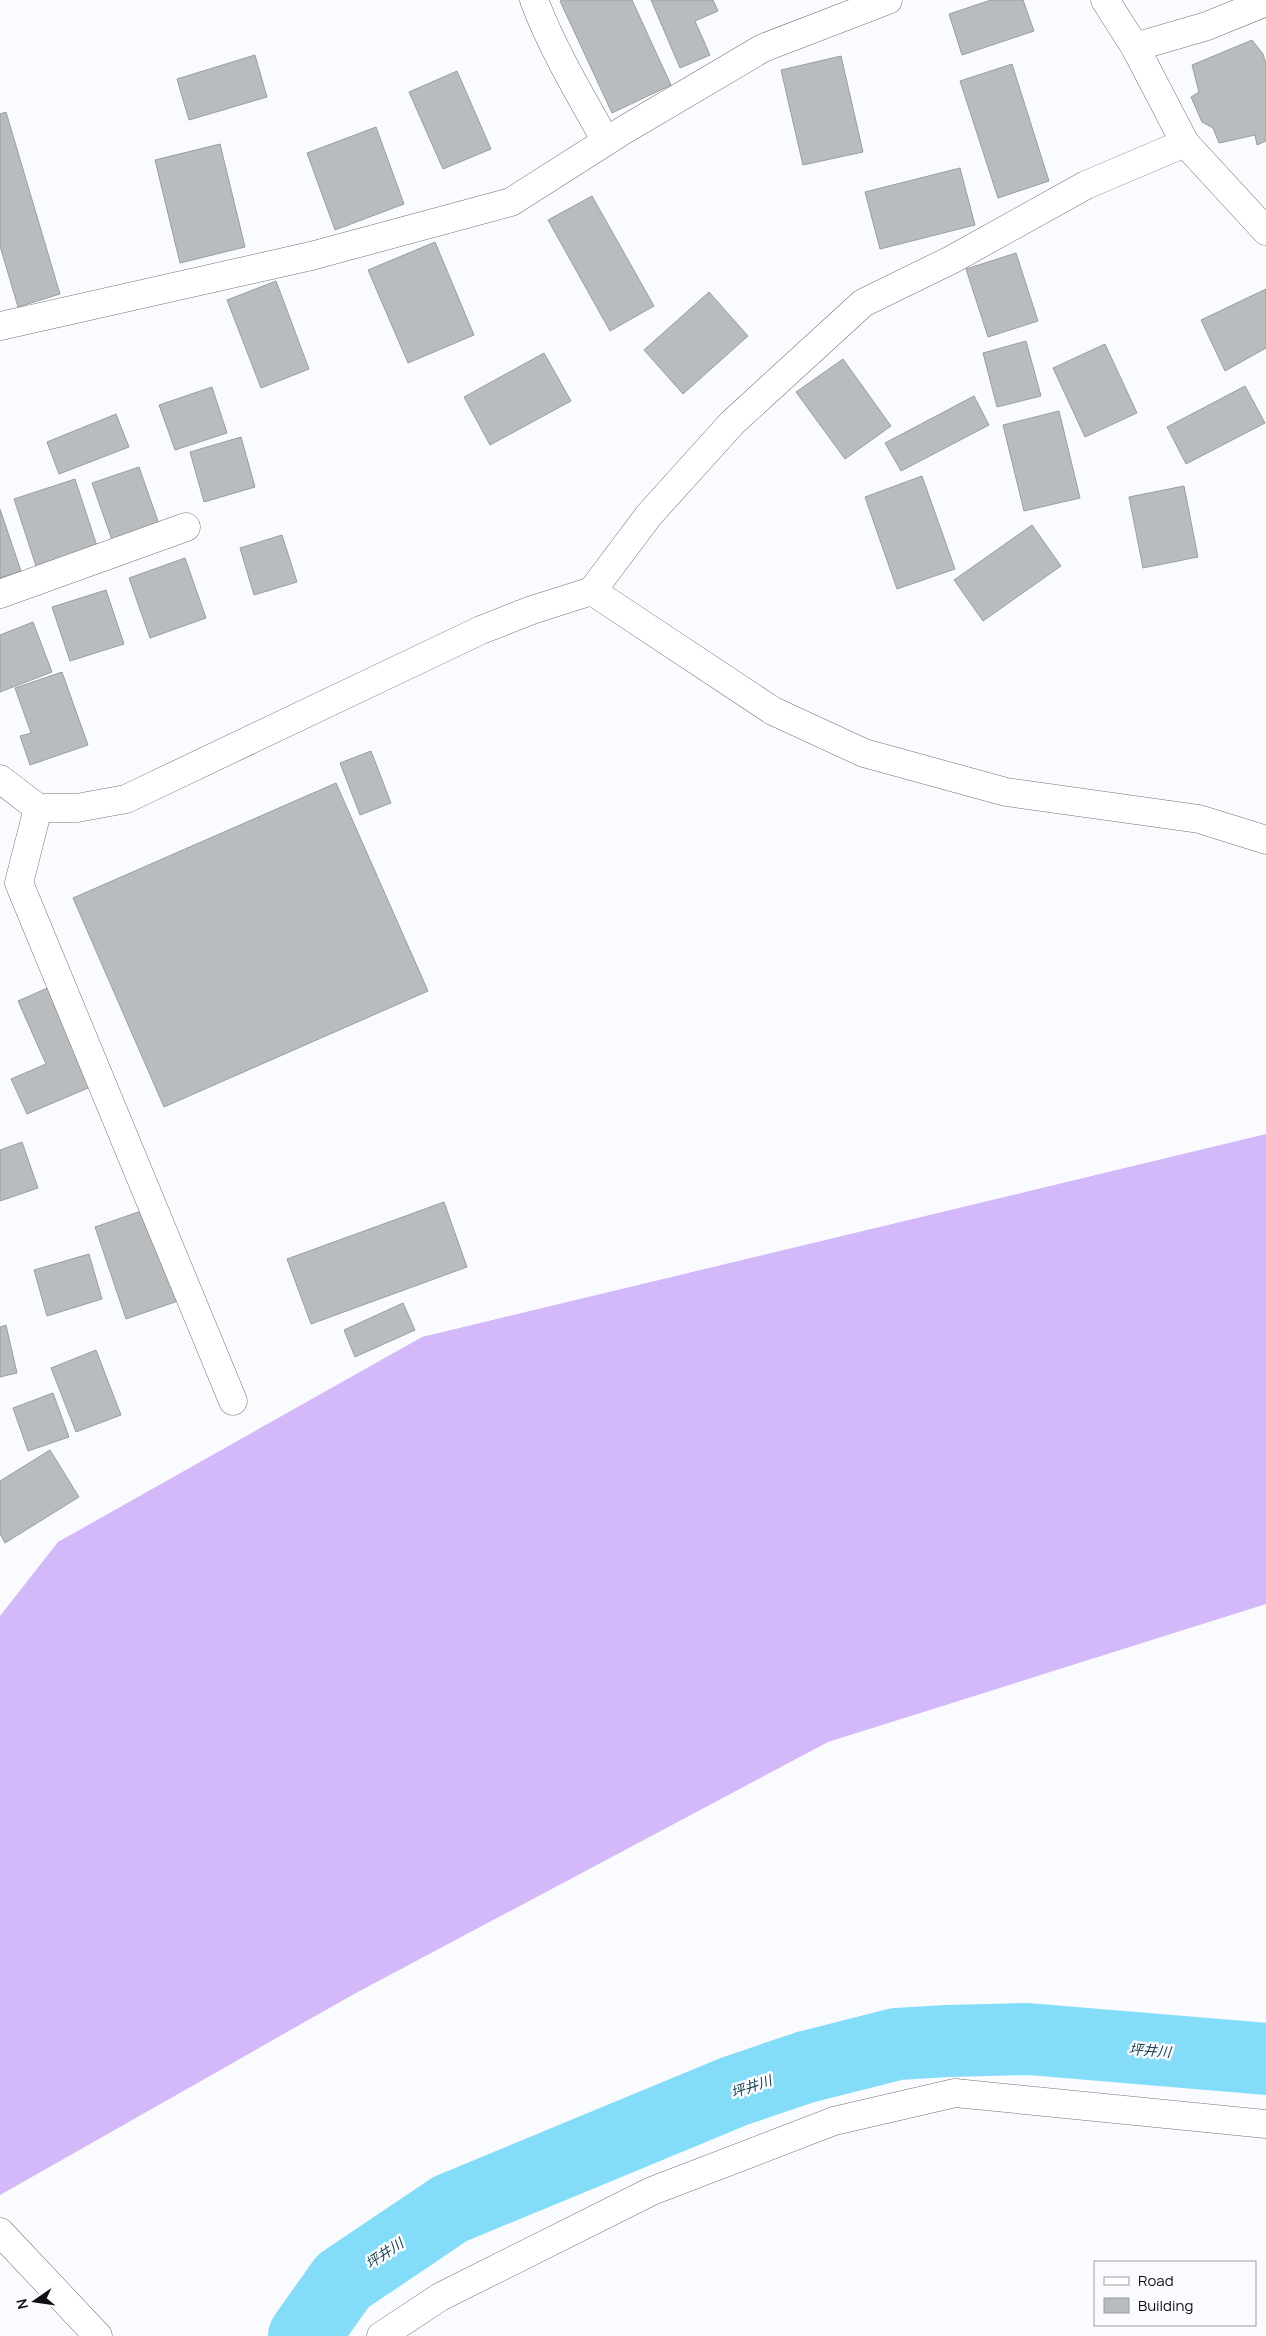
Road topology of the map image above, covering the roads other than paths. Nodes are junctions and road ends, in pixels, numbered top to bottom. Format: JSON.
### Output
{"nodes":[{"id":1,"x":534,"y":0,"type":"edge"},
{"id":2,"x":888,"y":0,"type":"edge"},
{"id":3,"x":1105,"y":0,"type":"edge"},
{"id":4,"x":1266,"y":2,"type":"edge"},
{"id":5,"x":1135,"y":47,"type":"junction"},
{"id":6,"x":606,"y":142,"type":"junction"},
{"id":7,"x":1186,"y":143,"type":"junction"},
{"id":8,"x":1266,"y":231,"type":"edge"},
{"id":9,"x":0,"y":326,"type":"edge"},
{"id":10,"x":186,"y":527,"type":"dead end"},
{"id":11,"x":592,"y":591,"type":"junction"},
{"id":12,"x":0,"y":594,"type":"edge"},
{"id":13,"x":0,"y":779,"type":"edge"},
{"id":14,"x":38,"y":808,"type":"junction"},
{"id":15,"x":1266,"y":840,"type":"edge"},
{"id":16,"x":233,"y":1401,"type":"dead end"},
{"id":17,"x":1266,"y":2124,"type":"edge"},
{"id":18,"x":0,"y":2232,"type":"edge"},
{"id":19,"x":98,"y":2336,"type":"edge"},
{"id":20,"x":381,"y":2336,"type":"edge"}],
"edges":[{"from":1,"to":6,"type":"street"},
{"from":2,"to":6,"type":"street"},
{"from":3,"to":5,"type":"street"},
{"from":4,"to":5,"type":"street"},
{"from":5,"to":7,"type":"street"},
{"from":6,"to":9,"type":"street"},
{"from":7,"to":8,"type":"street"},
{"from":7,"to":11,"type":"street"},
{"from":10,"to":12,"type":"street"},
{"from":11,"to":14,"type":"street"},
{"from":11,"to":15,"type":"street"},
{"from":13,"to":14,"type":"street"},
{"from":14,"to":16,"type":"street"},
{"from":17,"to":20,"type":"street"},
{"from":18,"to":19,"type":"street"}]}
